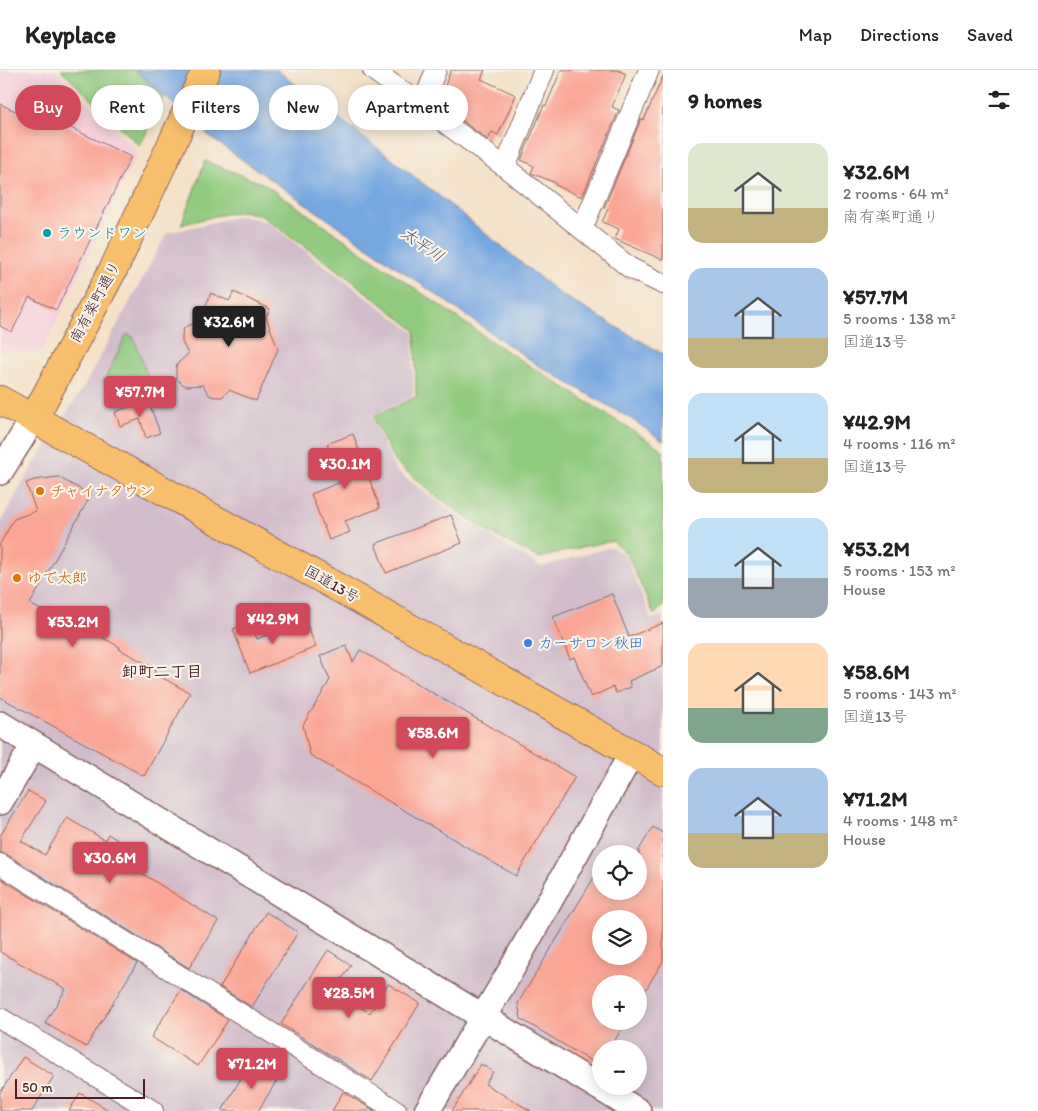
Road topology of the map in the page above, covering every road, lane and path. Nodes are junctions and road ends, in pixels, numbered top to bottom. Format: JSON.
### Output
{"nodes":[{"id":1,"x":206,"y":70,"type":"edge"},
{"id":2,"x":373,"y":70,"type":"edge"},
{"id":3,"x":436,"y":70,"type":"edge"},
{"id":4,"x":544,"y":70,"type":"edge"},
{"id":5,"x":649,"y":70,"type":"edge"},
{"id":6,"x":393,"y":85,"type":"edge"},
{"id":7,"x":430,"y":85,"type":"edge"},
{"id":8,"x":455,"y":130,"type":"edge"},
{"id":9,"x":505,"y":167,"type":"junction"},
{"id":10,"x":582,"y":229,"type":"junction"},
{"id":11,"x":663,"y":284,"type":"edge"},
{"id":12,"x":0,"y":400,"type":"edge"},
{"id":13,"x":34,"y":418,"type":"junction"},
{"id":14,"x":0,"y":472,"type":"edge"},
{"id":15,"x":0,"y":724,"type":"edge"},
{"id":16,"x":34,"y":745,"type":"junction"},
{"id":17,"x":632,"y":753,"type":"junction"},
{"id":18,"x":663,"y":771,"type":"edge"},
{"id":19,"x":0,"y":802,"type":"edge"},
{"id":20,"x":0,"y":864,"type":"edge"},
{"id":21,"x":482,"y":1017,"type":"junction"},
{"id":22,"x":0,"y":1018,"type":"edge"},
{"id":23,"x":153,"y":1111,"type":"edge"},
{"id":24,"x":397,"y":1111,"type":"edge"},
{"id":25,"x":427,"y":1111,"type":"edge"},
{"id":26,"x":638,"y":1111,"type":"edge"}],
"edges":[{"from":1,"to":13,"type":"main road","name":"南有楽町通り"},
{"from":2,"to":6,"type":"street"},
{"from":3,"to":7,"type":"street"},
{"from":4,"to":9,"type":"street"},
{"from":5,"to":10,"type":"street"},
{"from":8,"to":9,"type":"street"},
{"from":9,"to":10,"type":"street"},
{"from":10,"to":11,"type":"street"},
{"from":12,"to":13,"type":"main road","name":"国道13号"},
{"from":13,"to":14,"type":"street"},
{"from":13,"to":17,"type":"main road","name":"国道13号"},
{"from":15,"to":16,"type":"street"},
{"from":16,"to":19,"type":"street"},
{"from":16,"to":21,"type":"street"},
{"from":17,"to":18,"type":"main road","name":"国道13号"},
{"from":17,"to":21,"type":"street"},
{"from":20,"to":24,"type":"street"},
{"from":21,"to":25,"type":"street"},
{"from":21,"to":26,"type":"street"},
{"from":22,"to":23,"type":"street"}]}
